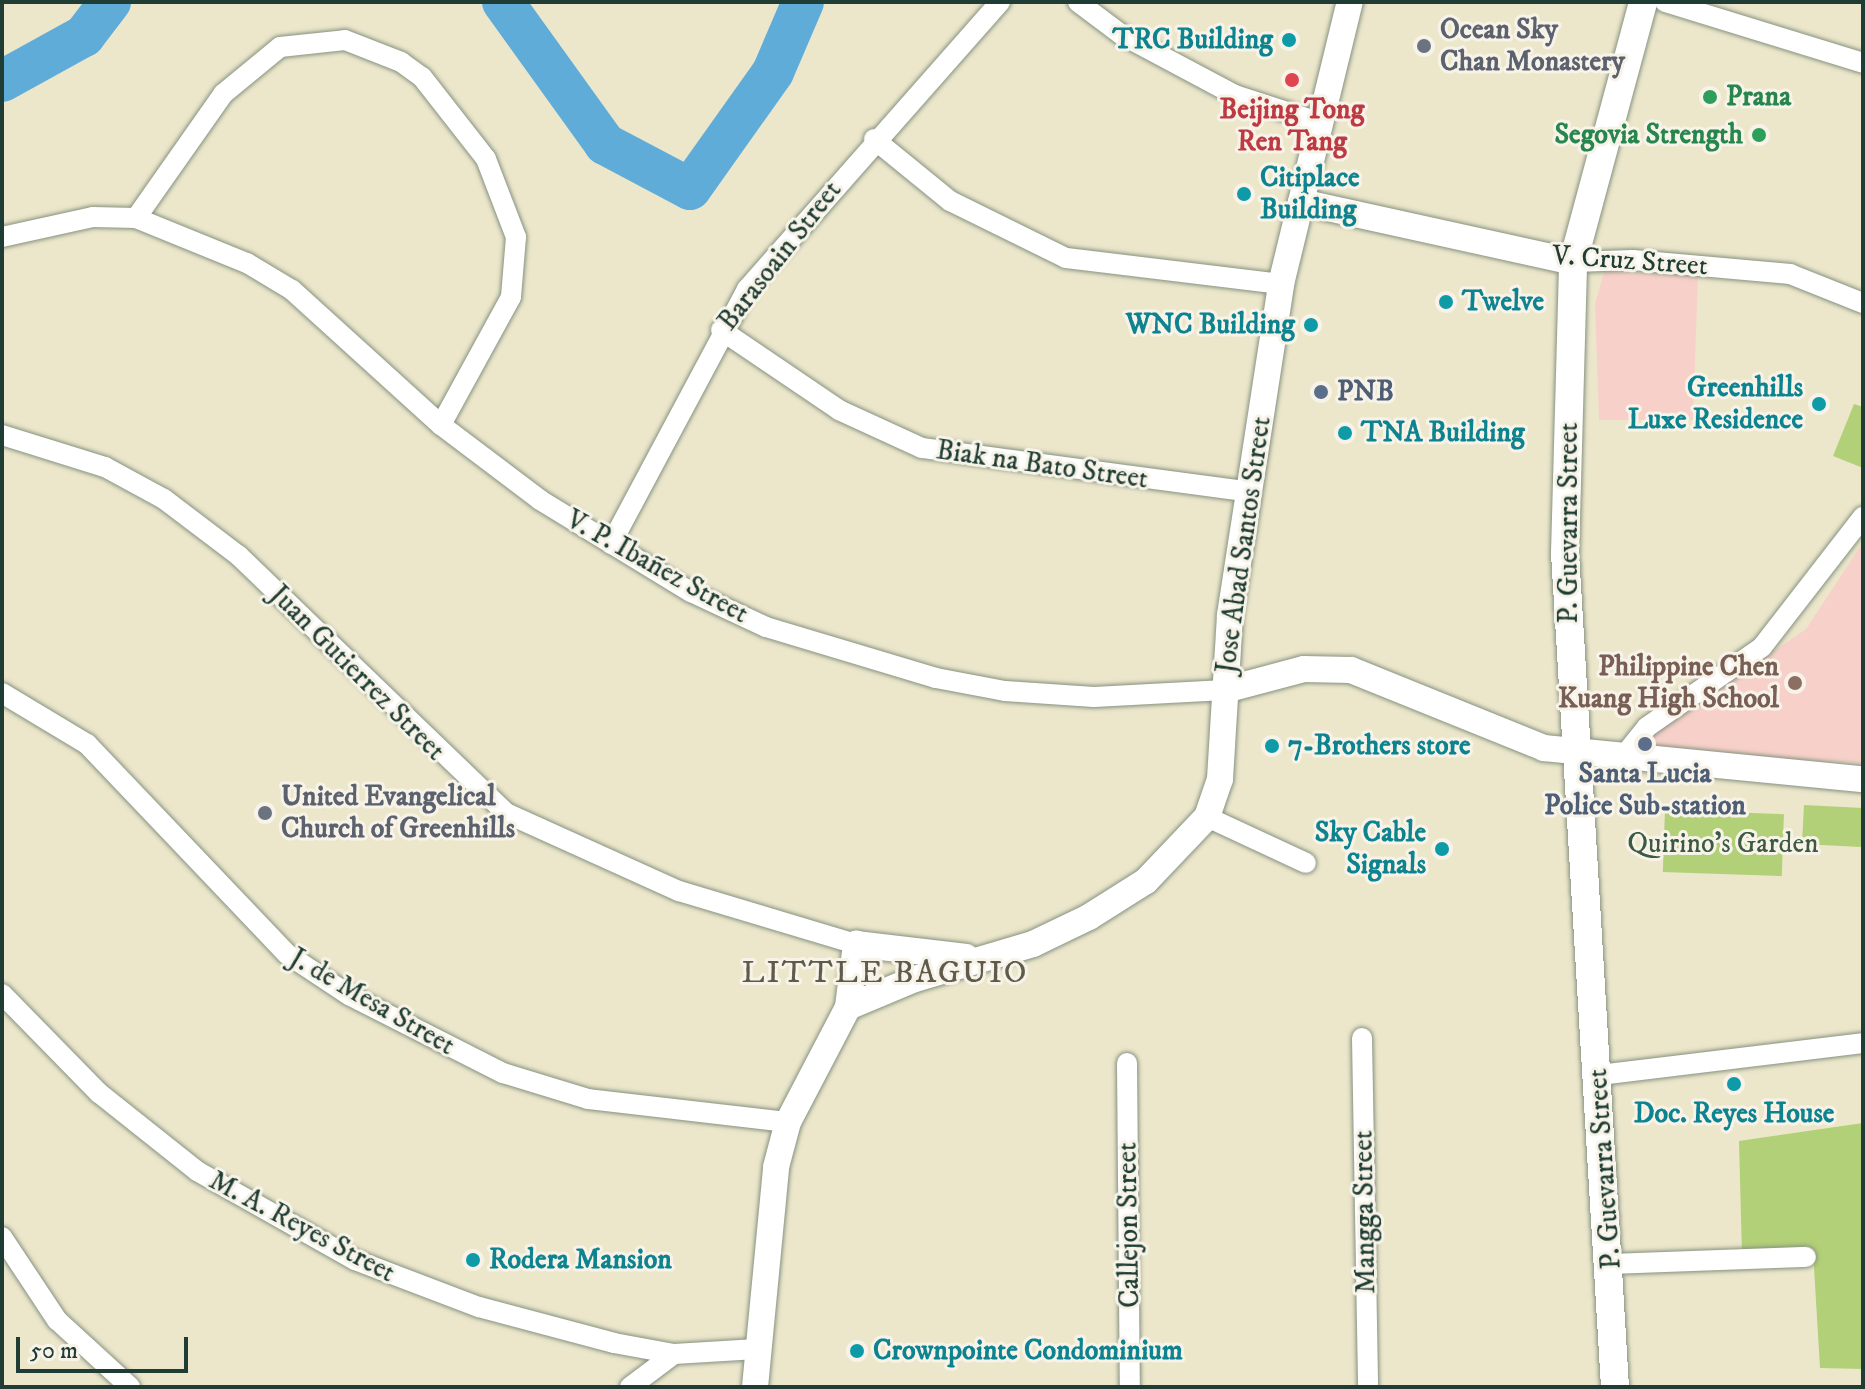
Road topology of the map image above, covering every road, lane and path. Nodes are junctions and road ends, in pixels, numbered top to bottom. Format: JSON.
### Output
{"nodes":[{"id":1,"x":1000,"y":2,"type":"edge"},
{"id":2,"x":1078,"y":2,"type":"edge"},
{"id":3,"x":1350,"y":2,"type":"edge"},
{"id":4,"x":1643,"y":2,"type":"edge"},
{"id":5,"x":1665,"y":2,"type":"edge"},
{"id":6,"x":1863,"y":63,"type":"edge"},
{"id":7,"x":1318,"y":122,"type":"junction"},
{"id":8,"x":874,"y":139,"type":"junction"},
{"id":9,"x":1301,"y":202,"type":"junction"},
{"id":10,"x":136,"y":218,"type":"junction"},
{"id":11,"x":7,"y":228,"type":"edge"},
{"id":12,"x":1573,"y":262,"type":"junction"},
{"id":13,"x":1281,"y":284,"type":"junction"},
{"id":14,"x":1863,"y":303,"type":"edge"},
{"id":15,"x":721,"y":330,"type":"junction"},
{"id":16,"x":441,"y":425,"type":"junction"},
{"id":17,"x":2,"y":435,"type":"edge"},
{"id":18,"x":1251,"y":492,"type":"junction"},
{"id":19,"x":1863,"y":517,"type":"edge"},
{"id":20,"x":611,"y":544,"type":"junction"},
{"id":21,"x":1225,"y":690,"type":"junction"},
{"id":22,"x":2,"y":693,"type":"edge"},
{"id":23,"x":1577,"y":754,"type":"junction"},
{"id":24,"x":1622,"y":758,"type":"junction"},
{"id":25,"x":1863,"y":779,"type":"edge"},
{"id":26,"x":1207,"y":817,"type":"junction"},
{"id":27,"x":1306,"y":863,"type":"dead end"},
{"id":28,"x":856,"y":944,"type":"junction"},
{"id":29,"x":976,"y":958,"type":"junction"},
{"id":30,"x":2,"y":994,"type":"edge"},
{"id":31,"x":848,"y":1007,"type":"junction"},
{"id":32,"x":1362,"y":1038,"type":"dead end"},
{"id":33,"x":1863,"y":1043,"type":"edge"},
{"id":34,"x":1127,"y":1063,"type":"dead end"},
{"id":35,"x":1599,"y":1075,"type":"junction"},
{"id":36,"x":788,"y":1122,"type":"junction"},
{"id":37,"x":2,"y":1237,"type":"edge"},
{"id":38,"x":1806,"y":1257,"type":"dead end"},
{"id":39,"x":1613,"y":1264,"type":"junction"},
{"id":40,"x":757,"y":1349,"type":"junction"},
{"id":41,"x":674,"y":1354,"type":"junction"},
{"id":42,"x":130,"y":1387,"type":"edge"},
{"id":43,"x":630,"y":1387,"type":"edge"},
{"id":44,"x":755,"y":1387,"type":"edge"},
{"id":45,"x":1130,"y":1387,"type":"edge"},
{"id":46,"x":1368,"y":1387,"type":"edge"},
{"id":47,"x":1615,"y":1387,"type":"edge"}],
"edges":[{"from":1,"to":8,"type":"street","name":"Barasoain Street"},
{"from":2,"to":7,"type":"street"},
{"from":3,"to":7,"type":"street","name":"Jose Abad Santos Street"},
{"from":4,"to":12,"type":"main road","name":"P. Guevarra Street"},
{"from":5,"to":6,"type":"street"},
{"from":7,"to":9,"type":"street","name":"Jose Abad Santos Street"},
{"from":8,"to":13,"type":"street"},
{"from":8,"to":15,"type":"street","name":"Barasoain Street"},
{"from":9,"to":12,"type":"street","name":"V. Cruz Street"},
{"from":9,"to":13,"type":"street","name":"Jose Abad Santos Street"},
{"from":10,"to":11,"type":"street","name":"V. P. Ibañez Street"},
{"from":10,"to":16,"type":"street","name":"V. P. Ibañez Street"},
{"from":10,"to":16,"type":"street"},
{"from":12,"to":14,"type":"street","name":"V. Cruz Street"},
{"from":12,"to":23,"type":"main road","name":"P. Guevarra Street"},
{"from":13,"to":18,"type":"street","name":"Jose Abad Santos Street"},
{"from":15,"to":18,"type":"street","name":"Biak na Bato Street"},
{"from":15,"to":20,"type":"street","name":"Barasoain Street"},
{"from":16,"to":20,"type":"street","name":"V. P. Ibañez Street"},
{"from":17,"to":28,"type":"street","name":"Juan Gutierrez Street"},
{"from":18,"to":21,"type":"street","name":"Jose Abad Santos Street"},
{"from":19,"to":24,"type":"street"},
{"from":20,"to":21,"type":"street","name":"V. P. Ibañez Street"},
{"from":21,"to":23,"type":"street","name":"V. P. Ibañez Street"},
{"from":21,"to":26,"type":"street","name":"Jose Abad Santos Street"},
{"from":22,"to":36,"type":"street","name":"J. de Mesa Street"},
{"from":23,"to":24,"type":"street","name":"V. P. Ibañez Street"},
{"from":23,"to":35,"type":"main road","name":"P. Guevarra Street"},
{"from":24,"to":25,"type":"street","name":"V. P. Ibañez Street"},
{"from":26,"to":27,"type":"street"},
{"from":26,"to":29,"type":"street","name":"Jose Abad Santos Street"},
{"from":28,"to":29,"type":"street","name":"Jose Abad Santos Street"},
{"from":28,"to":31,"type":"street"},
{"from":29,"to":31,"type":"street","name":"Jose Abad Santos Street"},
{"from":30,"to":41,"type":"street","name":"M. A. Reyes Street"},
{"from":31,"to":36,"type":"street"},
{"from":32,"to":46,"type":"street","name":"Mangga Street"},
{"from":33,"to":35,"type":"street"},
{"from":34,"to":45,"type":"street","name":"Callejon Street"},
{"from":35,"to":39,"type":"main road","name":"P. Guevarra Street"},
{"from":36,"to":40,"type":"street"},
{"from":37,"to":42,"type":"street"},
{"from":38,"to":39,"type":"street"},
{"from":39,"to":47,"type":"main road","name":"P. Guevarra Street"},
{"from":40,"to":41,"type":"street","name":"M. A. Reyes Street"},
{"from":40,"to":44,"type":"street"},
{"from":41,"to":43,"type":"street"}]}
